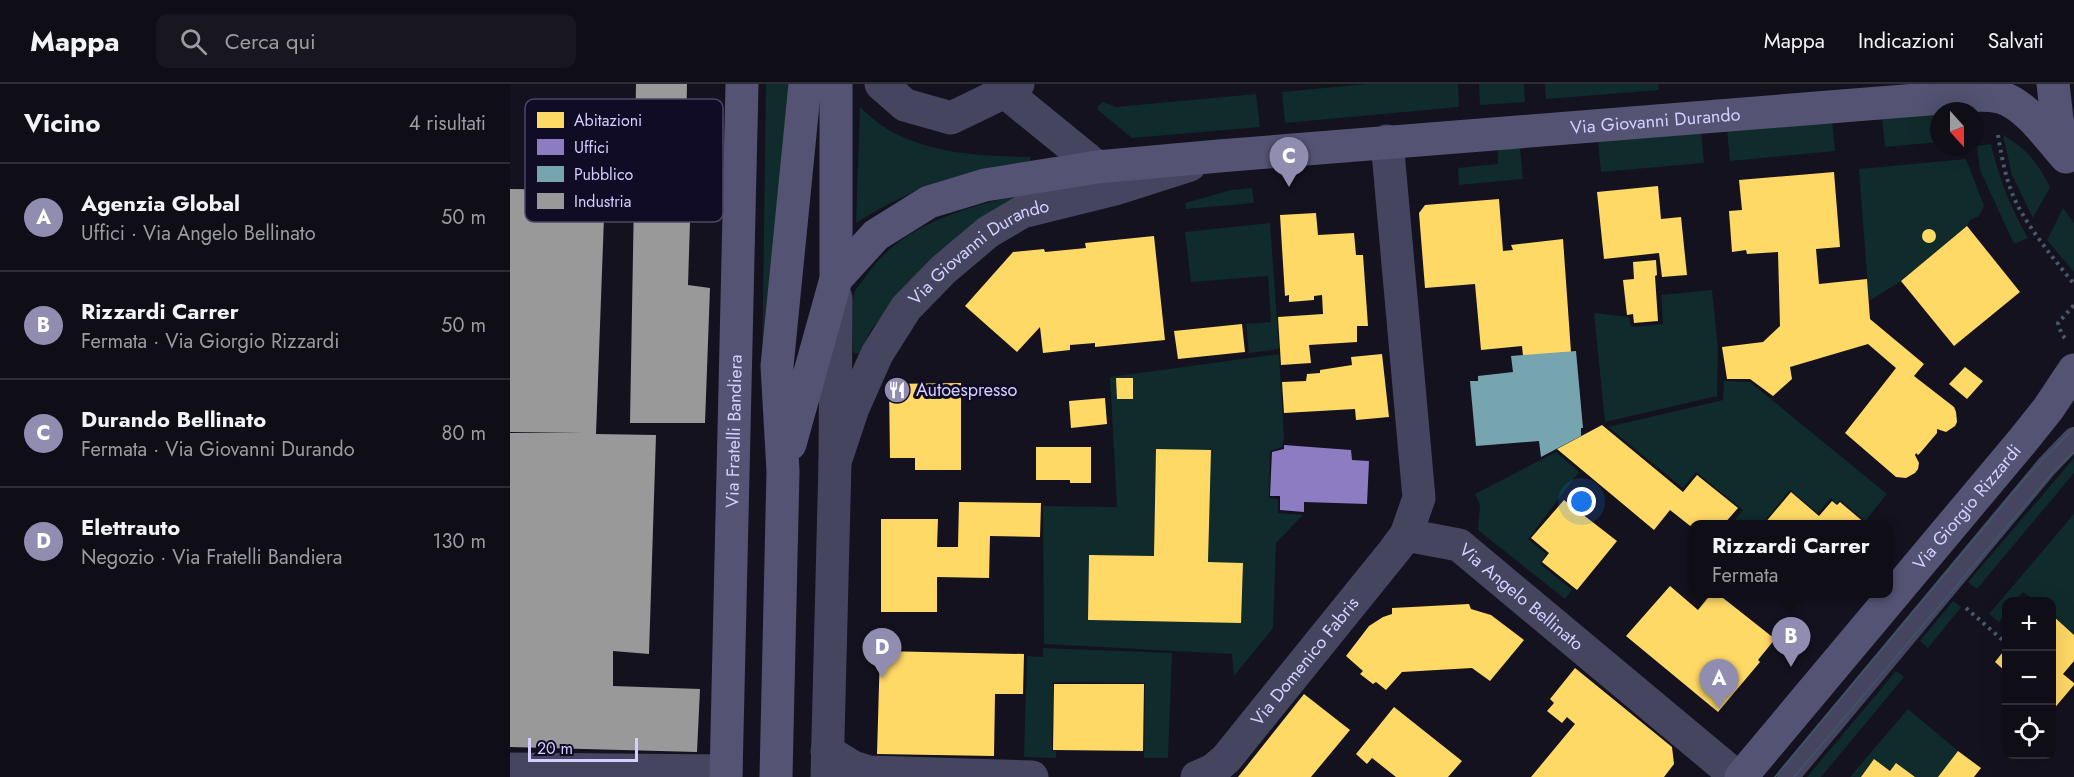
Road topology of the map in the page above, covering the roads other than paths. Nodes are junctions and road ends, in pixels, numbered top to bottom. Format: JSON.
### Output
{"nodes":[{"id":1,"x":742,"y":84,"type":"edge"},
{"id":2,"x":805,"y":84,"type":"edge"},
{"id":3,"x":836,"y":84,"type":"edge"},
{"id":4,"x":881,"y":84,"type":"edge"},
{"id":5,"x":2053,"y":84,"type":"edge"},
{"id":6,"x":1007,"y":87,"type":"edge"},
{"id":7,"x":1388,"y":141,"type":"junction"},
{"id":8,"x":1219,"y":156,"type":"junction"},
{"id":9,"x":2070,"y":166,"type":"edge"},
{"id":10,"x":1096,"y":167,"type":"junction"},
{"id":11,"x":836,"y":279,"type":"junction"},
{"id":12,"x":2074,"y":370,"type":"edge"},
{"id":13,"x":2074,"y":438,"type":"edge"},
{"id":14,"x":835,"y":462,"type":"junction"},
{"id":15,"x":783,"y":471,"type":"junction"},
{"id":16,"x":1406,"y":535,"type":"junction"},
{"id":17,"x":1893,"y":595,"type":"edge"},
{"id":18,"x":1891,"y":598,"type":"edge"},
{"id":19,"x":827,"y":764,"type":"edge"},
{"id":20,"x":520,"y":772,"type":"edge"},
{"id":21,"x":726,"y":774,"type":"edge"},
{"id":22,"x":776,"y":777,"type":"edge"},
{"id":23,"x":1032,"y":777,"type":"edge"},
{"id":24,"x":1197,"y":777,"type":"edge"},
{"id":25,"x":1737,"y":777,"type":"edge"},
{"id":26,"x":1741,"y":777,"type":"edge"},
{"id":27,"x":1788,"y":777,"type":"edge"}],
"edges":[{"from":1,"to":21,"type":"street","name":"Via Fratelli Bandiera"},
{"from":2,"to":15,"type":"street"},
{"from":3,"to":11,"type":"street"},
{"from":4,"to":6,"type":"street"},
{"from":5,"to":9,"type":"street"},
{"from":6,"to":10,"type":"street"},
{"from":7,"to":8,"type":"street","name":"Via Giovanni Durando"},
{"from":7,"to":9,"type":"street","name":"Via Giovanni Durando"},
{"from":7,"to":16,"type":"street"},
{"from":8,"to":10,"type":"street","name":"Via Giovanni Durando"},
{"from":8,"to":14,"type":"street","name":"Via Giovanni Durando"},
{"from":10,"to":11,"type":"street","name":"Via Giovanni Durando"},
{"from":11,"to":14,"type":"street"},
{"from":11,"to":15,"type":"street"},
{"from":12,"to":17,"type":"street","name":"Via Giorgio Rizzardi"},
{"from":13,"to":27,"type":"lane","name":"Via Giorgio Rizzardi"},
{"from":14,"to":19,"type":"street"},
{"from":15,"to":22,"type":"street"},
{"from":16,"to":24,"type":"street","name":"Via Domenico Fabris"},
{"from":16,"to":25,"type":"street","name":"Via Angelo Bellinato"},
{"from":18,"to":26,"type":"street","name":"Via Giorgio Rizzardi"},
{"from":19,"to":23,"type":"street"},
{"from":20,"to":21,"type":"street"}]}
